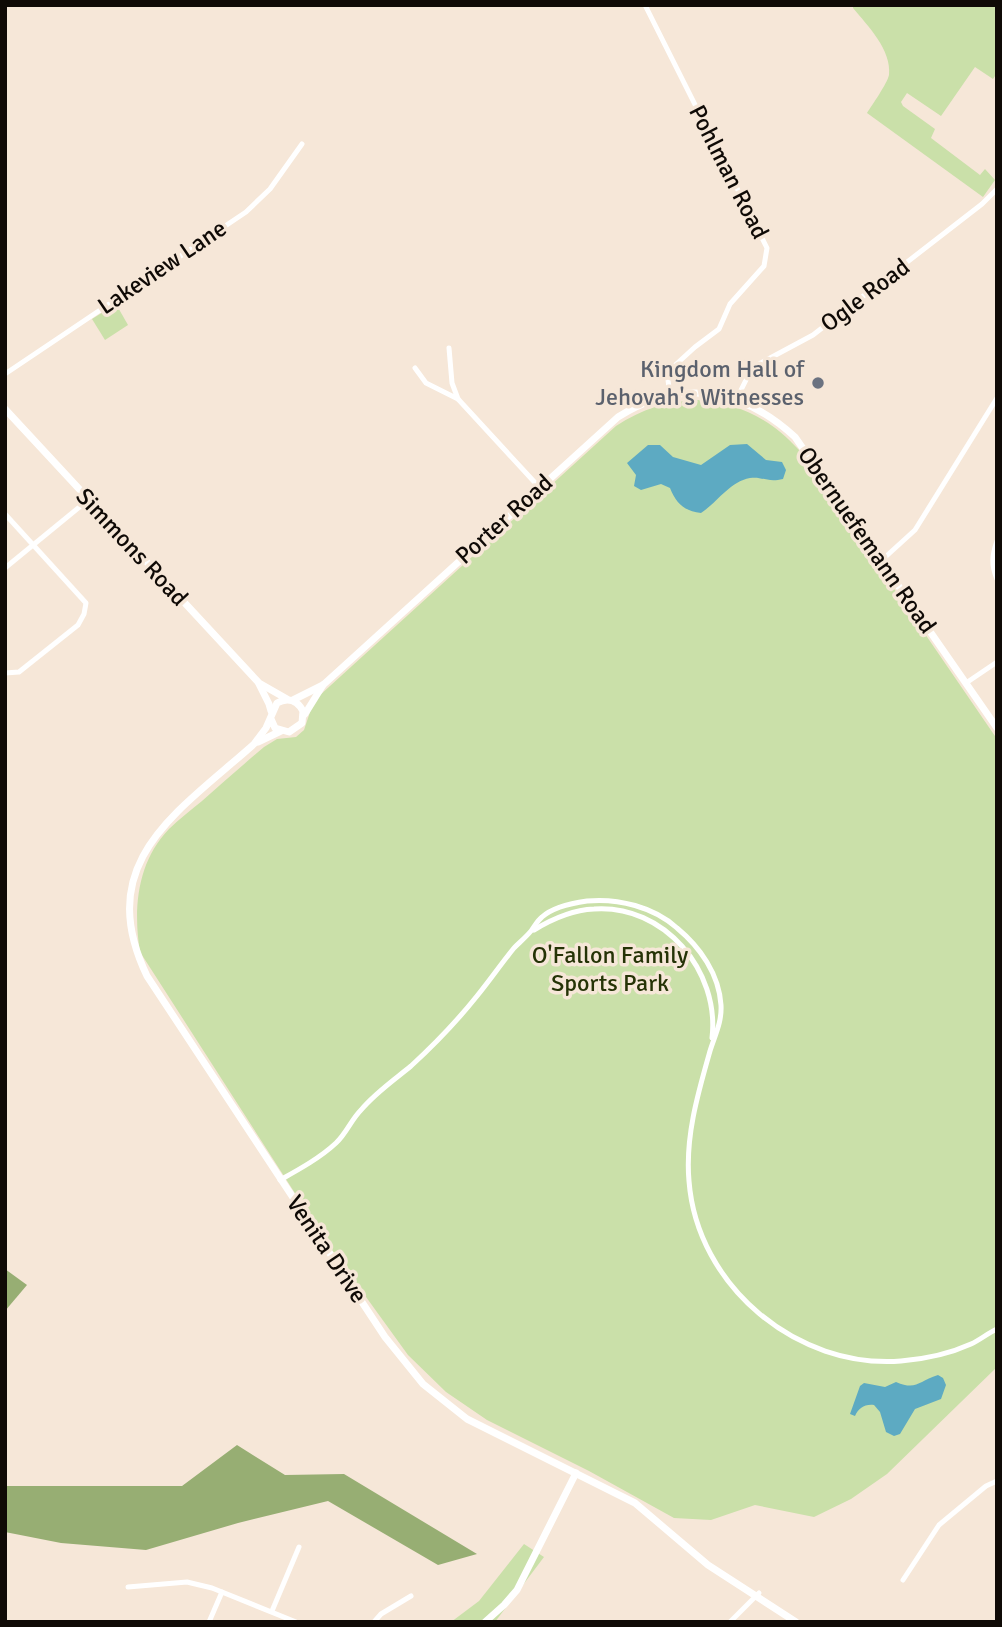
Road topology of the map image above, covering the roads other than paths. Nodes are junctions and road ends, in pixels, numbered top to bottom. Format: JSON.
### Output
{"nodes":[{"id":1,"x":645,"y":5,"type":"edge"},
{"id":2,"x":302,"y":144,"type":"dead end"},
{"id":3,"x":997,"y":189,"type":"edge"},
{"id":4,"x":449,"y":348,"type":"dead end"},
{"id":5,"x":415,"y":368,"type":"dead end"},
{"id":6,"x":5,"y":374,"type":"edge"},
{"id":7,"x":705,"y":393,"type":"joint"},
{"id":8,"x":670,"y":395,"type":"junction"},
{"id":9,"x":997,"y":398,"type":"edge"},
{"id":10,"x":458,"y":399,"type":"junction"},
{"id":11,"x":736,"y":400,"type":"junction"},
{"id":12,"x":5,"y":410,"type":"edge"},
{"id":13,"x":539,"y":487,"type":"junction"},
{"id":14,"x":88,"y":500,"type":"junction"},
{"id":15,"x":5,"y":514,"type":"edge"},
{"id":16,"x":997,"y":541,"type":"edge"},
{"id":17,"x":34,"y":545,"type":"junction"},
{"id":18,"x":882,"y":560,"type":"junction"},
{"id":19,"x":5,"y":568,"type":"edge"},
{"id":20,"x":997,"y":579,"type":"edge"},
{"id":21,"x":997,"y":662,"type":"edge"},
{"id":22,"x":5,"y":673,"type":"edge"},
{"id":23,"x":259,"y":683,"type":"junction"},
{"id":24,"x":966,"y":683,"type":"junction"},
{"id":25,"x":323,"y":685,"type":"junction"},
{"id":26,"x":290,"y":700,"type":"junction"},
{"id":27,"x":271,"y":716,"type":"junction"},
{"id":28,"x":304,"y":717,"type":"junction"},
{"id":29,"x":997,"y":728,"type":"edge"},
{"id":30,"x":281,"y":731,"type":"junction"},
{"id":31,"x":254,"y":744,"type":"junction"},
{"id":32,"x":531,"y":931,"type":"junction"},
{"id":33,"x":711,"y":1048,"type":"junction"},
{"id":34,"x":280,"y":1180,"type":"junction"},
{"id":35,"x":995,"y":1328,"type":"edge"},
{"id":36,"x":576,"y":1473,"type":"junction"},
{"id":37,"x":997,"y":1481,"type":"edge"},
{"id":38,"x":299,"y":1547,"type":"dead end"},
{"id":39,"x":903,"y":1580,"type":"dead end"},
{"id":40,"x":128,"y":1587,"type":"dead end"},
{"id":41,"x":222,"y":1592,"type":"junction"},
{"id":42,"x":759,"y":1593,"type":"dead end"},
{"id":43,"x":411,"y":1596,"type":"dead end"},
{"id":44,"x":272,"y":1611,"type":"junction"},
{"id":45,"x":793,"y":1620,"type":"edge"},
{"id":46,"x":209,"y":1622,"type":"edge"},
{"id":47,"x":296,"y":1622,"type":"edge"},
{"id":48,"x":374,"y":1622,"type":"edge"},
{"id":49,"x":485,"y":1622,"type":"edge"},
{"id":50,"x":730,"y":1622,"type":"edge"}],
"edges":[{"from":1,"to":8,"type":"street","name":"Pohlman Road"},
{"from":2,"to":6,"type":"street","name":"Lakeview Lane"},
{"from":3,"to":11,"type":"street","name":"Ogle Road"},
{"from":4,"to":10,"type":"street"},
{"from":5,"to":10,"type":"street"},
{"from":7,"to":8,"type":"street","name":"Porter Road"},
{"from":7,"to":11,"type":"street","name":"Obernuefemann Road"},
{"from":8,"to":13,"type":"street","name":"Porter Road"},
{"from":9,"to":18,"type":"street"},
{"from":10,"to":13,"type":"street"},
{"from":11,"to":18,"type":"street","name":"Obernuefemann Road"},
{"from":12,"to":14,"type":"street","name":"Simmons Road"},
{"from":13,"to":25,"type":"street","name":"Porter Road"},
{"from":14,"to":17,"type":"street"},
{"from":14,"to":23,"type":"street","name":"Simmons Road"},
{"from":15,"to":17,"type":"street"},
{"from":16,"to":20,"type":"street"},
{"from":17,"to":19,"type":"street"},
{"from":17,"to":22,"type":"street"},
{"from":18,"to":24,"type":"street","name":"Obernuefemann Road"},
{"from":21,"to":24,"type":"street"},
{"from":23,"to":26,"type":"street","name":"Simmons Road"},
{"from":23,"to":27,"type":"street","name":"Simmons Road"},
{"from":24,"to":29,"type":"street","name":"Obernuefemann Road"},
{"from":25,"to":26,"type":"street","name":"Porter Road"},
{"from":25,"to":28,"type":"street","name":"Porter Road"},
{"from":26,"to":27,"type":"street"},
{"from":26,"to":28,"type":"street"},
{"from":27,"to":30,"type":"street"},
{"from":27,"to":31,"type":"street","name":"Venita Drive"},
{"from":28,"to":30,"type":"street"},
{"from":30,"to":31,"type":"street","name":"Venita Drive"},
{"from":31,"to":34,"type":"street","name":"Venita Drive"},
{"from":32,"to":33,"type":"street"},
{"from":32,"to":33,"type":"street"},
{"from":32,"to":34,"type":"street"},
{"from":33,"to":35,"type":"street"},
{"from":34,"to":36,"type":"street","name":"Venita Drive"},
{"from":36,"to":45,"type":"street","name":"Venita Drive"},
{"from":36,"to":49,"type":"street"},
{"from":37,"to":39,"type":"street"},
{"from":38,"to":44,"type":"street"},
{"from":40,"to":41,"type":"street"},
{"from":41,"to":44,"type":"street"},
{"from":41,"to":46,"type":"street"},
{"from":42,"to":50,"type":"street"},
{"from":43,"to":48,"type":"street"},
{"from":44,"to":47,"type":"street"}]}
